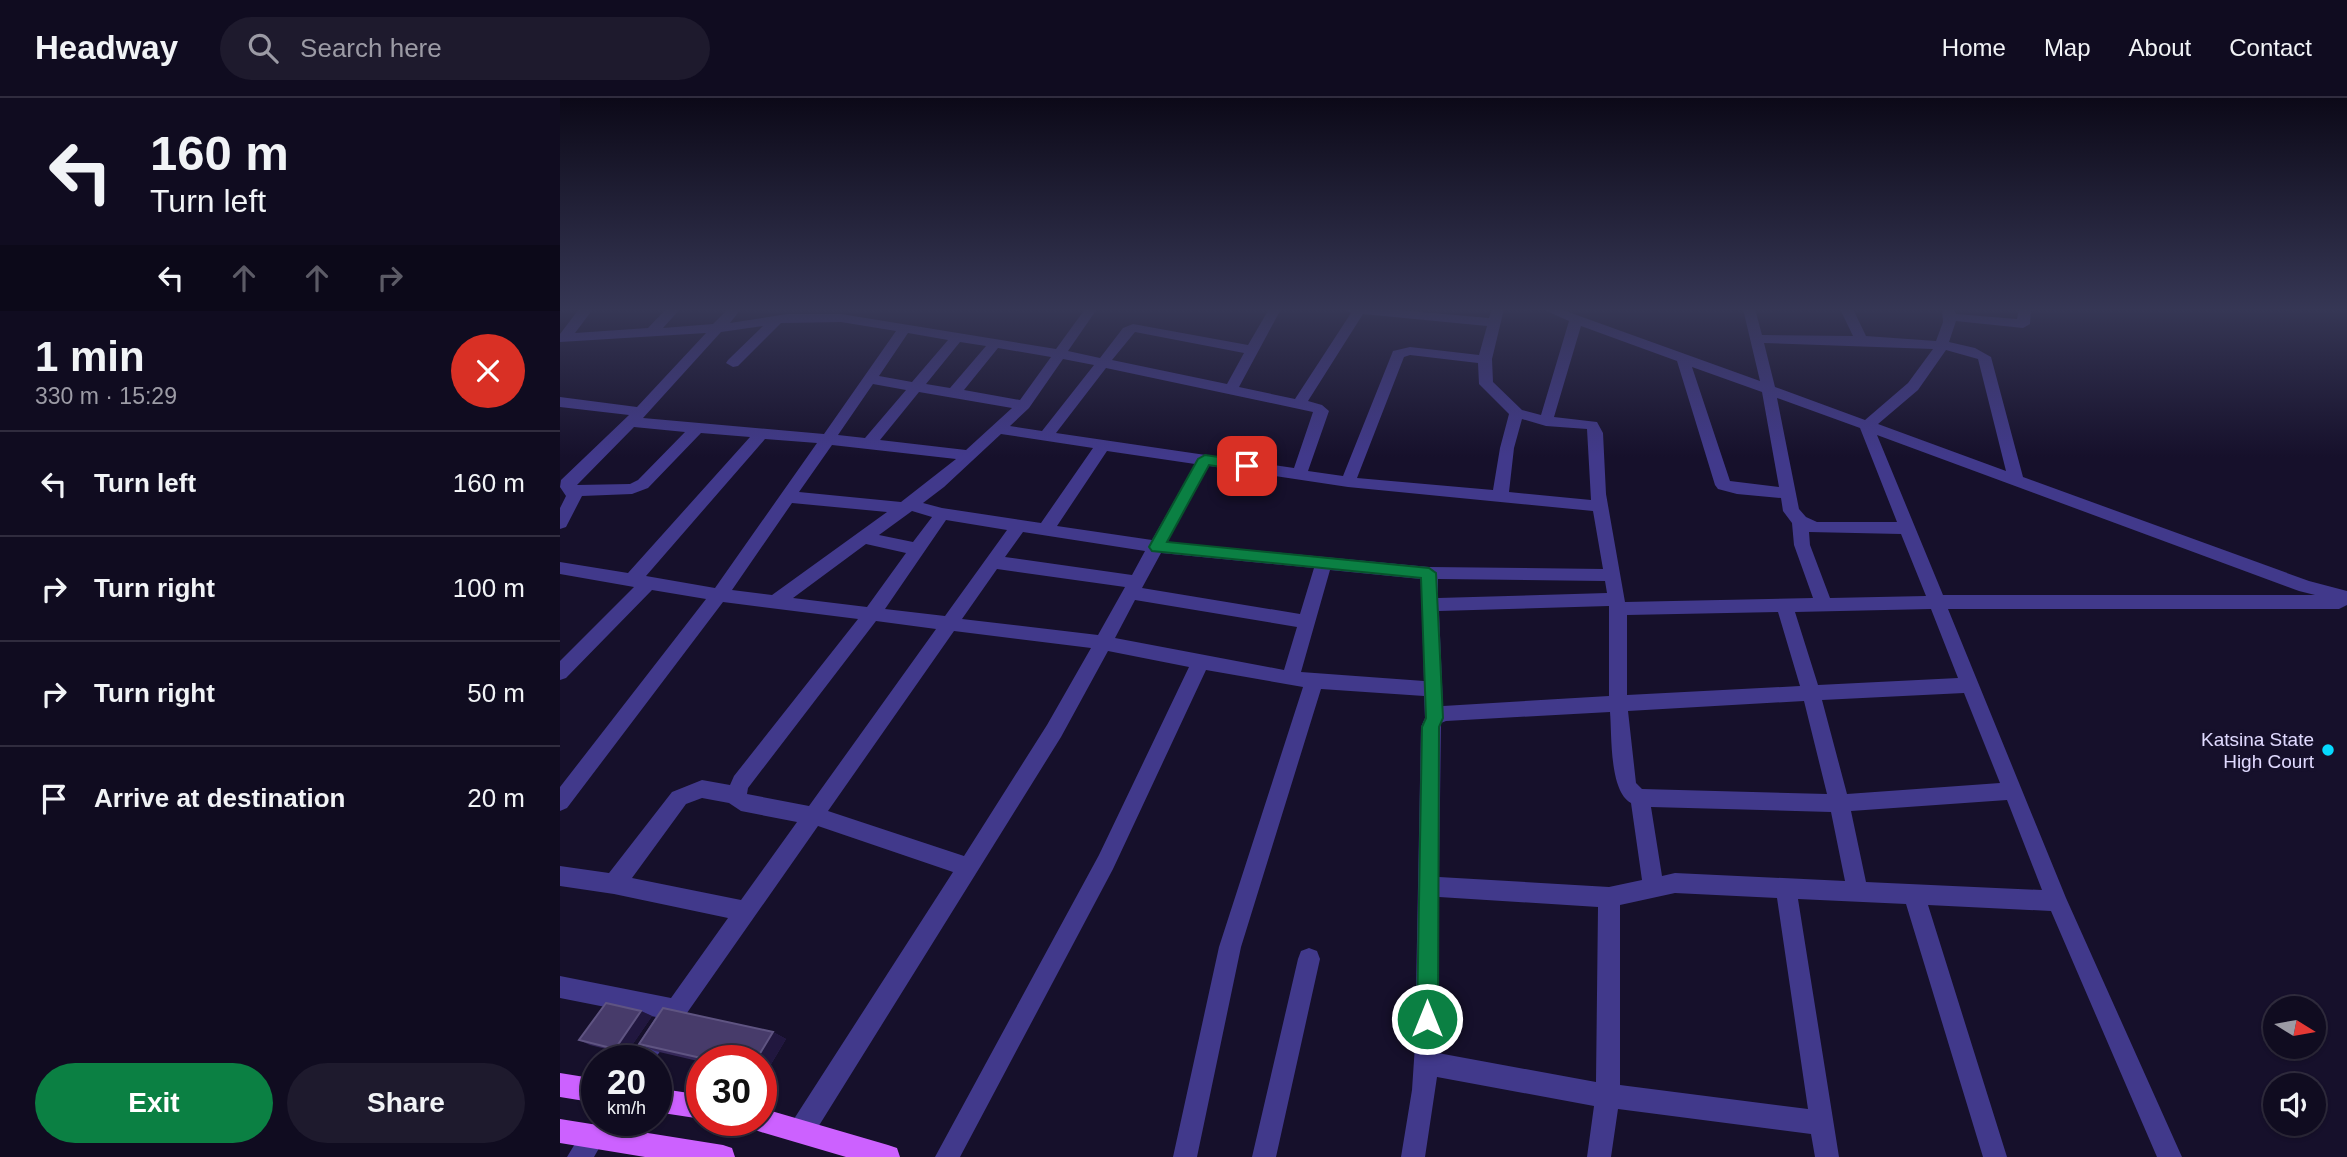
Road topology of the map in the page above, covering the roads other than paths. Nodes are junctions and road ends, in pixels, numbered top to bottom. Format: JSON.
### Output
{"nodes":[{"id":1,"x":691,"y":358,"type":"edge"},
{"id":2,"x":738,"y":358,"type":"edge"},
{"id":3,"x":884,"y":358,"type":"edge"},
{"id":4,"x":940,"y":358,"type":"edge"},
{"id":5,"x":982,"y":358,"type":"edge"},
{"id":6,"x":1058,"y":358,"type":"edge"},
{"id":7,"x":1080,"y":358,"type":"edge"},
{"id":8,"x":1108,"y":358,"type":"edge"},
{"id":9,"x":1247,"y":358,"type":"edge"},
{"id":10,"x":1326,"y":358,"type":"edge"},
{"id":11,"x":1396,"y":358,"type":"edge"},
{"id":12,"x":1472,"y":358,"type":"edge"},
{"id":13,"x":1564,"y":358,"type":"edge"},
{"id":14,"x":1761,"y":358,"type":"edge"},
{"id":15,"x":1936,"y":358,"type":"edge"},
{"id":16,"x":1984,"y":358,"type":"edge"},
{"id":17,"x":1683,"y":359,"type":"joint"},
{"id":18,"x":1485,"y":360,"type":"joint"},
{"id":19,"x":733,"y":363,"type":"dead end"},
{"id":20,"x":1104,"y":364,"type":"junction"},
{"id":21,"x":869,"y":379,"type":"junction"},
{"id":22,"x":917,"y":387,"type":"junction"},
{"id":23,"x":1230,"y":391,"type":"junction"},
{"id":24,"x":1769,"y":391,"type":"junction"},
{"id":25,"x":954,"y":393,"type":"junction"},
{"id":26,"x":560,"y":402,"type":"edge"},
{"id":27,"x":1024,"y":405,"type":"junction"},
{"id":28,"x":1298,"y":405,"type":"junction"},
{"id":29,"x":1517,"y":413,"type":"junction"},
{"id":30,"x":636,"y":417,"type":"junction"},
{"id":31,"x":1546,"y":421,"type":"junction"},
{"id":32,"x":1866,"y":426,"type":"junction"},
{"id":33,"x":697,"y":428,"type":"junction"},
{"id":34,"x":998,"y":429,"type":"junction"},
{"id":35,"x":762,"y":433,"type":"junction"},
{"id":36,"x":1046,"y":436,"type":"junction"},
{"id":37,"x":827,"y":439,"type":"junction"},
{"id":38,"x":868,"y":444,"type":"junction"},
{"id":39,"x":1103,"y":445,"type":"junction"},
{"id":40,"x":968,"y":456,"type":"junction"},
{"id":41,"x":1205,"y":459,"type":"junction"},
{"id":42,"x":1299,"y":475,"type":"junction"},
{"id":43,"x":2016,"y":481,"type":"junction"},
{"id":44,"x":1348,"y":482,"type":"junction"},
{"id":45,"x":566,"y":486,"type":"edge"},
{"id":46,"x":1788,"y":493,"type":"junction"},
{"id":47,"x":1500,"y":496,"type":"junction"},
{"id":48,"x":788,"y":497,"type":"junction"},
{"id":49,"x":905,"y":506,"type":"junction"},
{"id":50,"x":1600,"y":506,"type":"junction"},
{"id":51,"x":942,"y":514,"type":"junction"},
{"id":52,"x":1800,"y":521,"type":"junction"},
{"id":53,"x":560,"y":523,"type":"edge"},
{"id":54,"x":1020,"y":524,"type":"junction"},
{"id":55,"x":1046,"y":528,"type":"junction"},
{"id":56,"x":1906,"y":528,"type":"junction"},
{"id":57,"x":865,"y":538,"type":"junction"},
{"id":58,"x":1157,"y":547,"type":"junction"},
{"id":59,"x":916,"y":549,"type":"junction"},
{"id":60,"x":993,"y":562,"type":"junction"},
{"id":61,"x":1324,"y":563,"type":"junction"},
{"id":62,"x":560,"y":568,"type":"edge"},
{"id":63,"x":1429,"y":573,"type":"junction"},
{"id":64,"x":1612,"y":575,"type":"junction"},
{"id":65,"x":642,"y":580,"type":"junction"},
{"id":66,"x":1133,"y":587,"type":"junction"},
{"id":67,"x":719,"y":595,"type":"junction"},
{"id":68,"x":2347,"y":600,"type":"edge"},
{"id":69,"x":775,"y":602,"type":"junction"},
{"id":70,"x":1935,"y":602,"type":"junction"},
{"id":71,"x":1617,"y":604,"type":"junction"},
{"id":72,"x":1825,"y":604,"type":"junction"},
{"id":73,"x":1429,"y":605,"type":"junction"},
{"id":74,"x":1784,"y":605,"type":"junction"},
{"id":75,"x":871,"y":615,"type":"junction"},
{"id":76,"x":1308,"y":622,"type":"junction"},
{"id":77,"x":952,"y":624,"type":"junction"},
{"id":78,"x":1103,"y":643,"type":"junction"},
{"id":79,"x":1200,"y":663,"type":"junction"},
{"id":80,"x":560,"y":673,"type":"edge"},
{"id":81,"x":1290,"y":679,"type":"junction"},
{"id":82,"x":1314,"y":681,"type":"junction"},
{"id":83,"x":1969,"y":685,"type":"junction"},
{"id":84,"x":1431,"y":689,"type":"junction"},
{"id":85,"x":1813,"y":693,"type":"junction"},
{"id":86,"x":1618,"y":702,"type":"junction"},
{"id":87,"x":1434,"y":718,"type":"junction"},
{"id":88,"x":2012,"y":791,"type":"junction"},
{"id":89,"x":735,"y":794,"type":"junction"},
{"id":90,"x":1640,"y":798,"type":"junction"},
{"id":91,"x":560,"y":802,"type":"edge"},
{"id":92,"x":1841,"y":803,"type":"junction"},
{"id":93,"x":815,"y":816,"type":"junction"},
{"id":94,"x":968,"y":867,"type":"junction"},
{"id":95,"x":560,"y":876,"type":"edge"},
{"id":96,"x":614,"y":884,"type":"junction"},
{"id":97,"x":1429,"y":886,"type":"junction"},
{"id":98,"x":1653,"y":886,"type":"junction"},
{"id":99,"x":1786,"y":890,"type":"junction"},
{"id":100,"x":1858,"y":893,"type":"junction"},
{"id":101,"x":1914,"y":895,"type":"junction"},
{"id":102,"x":1609,"y":897,"type":"junction"},
{"id":103,"x":2057,"y":901,"type":"junction"},
{"id":104,"x":746,"y":911,"type":"junction"},
{"id":105,"x":1309,"y":959,"type":"dead end"},
{"id":106,"x":560,"y":987,"type":"edge"},
{"id":107,"x":676,"y":1010,"type":"junction"},
{"id":108,"x":651,"y":1045,"type":"edge"},
{"id":109,"x":1426,"y":1063,"type":"junction"},
{"id":110,"x":560,"y":1086,"type":"edge"},
{"id":111,"x":581,"y":1089,"type":"edge"},
{"id":112,"x":1608,"y":1096,"type":"junction"},
{"id":113,"x":1822,"y":1123,"type":"junction"},
{"id":114,"x":777,"y":1124,"type":"edge"},
{"id":115,"x":560,"y":1131,"type":"edge"},
{"id":116,"x":801,"y":1131,"type":"junction"},
{"id":117,"x":581,"y":1134,"type":"edge"},
{"id":118,"x":594,"y":1136,"type":"joint"},
{"id":119,"x":579,"y":1157,"type":"edge"},
{"id":120,"x":723,"y":1157,"type":"edge"},
{"id":121,"x":888,"y":1157,"type":"edge"},
{"id":122,"x":947,"y":1157,"type":"edge"},
{"id":123,"x":1185,"y":1157,"type":"edge"},
{"id":124,"x":1264,"y":1157,"type":"edge"},
{"id":125,"x":1413,"y":1157,"type":"edge"},
{"id":126,"x":1599,"y":1157,"type":"edge"},
{"id":127,"x":1827,"y":1157,"type":"edge"},
{"id":128,"x":1995,"y":1157,"type":"edge"},
{"id":129,"x":2170,"y":1157,"type":"edge"}],
"edges":[{"from":1,"to":30,"type":"street"},
{"from":2,"to":19,"type":"street"},
{"from":3,"to":21,"type":"street"},
{"from":4,"to":22,"type":"street"},
{"from":5,"to":25,"type":"street"},
{"from":6,"to":27,"type":"street"},
{"from":7,"to":20,"type":"street"},
{"from":8,"to":20,"type":"street"},
{"from":9,"to":23,"type":"street"},
{"from":10,"to":28,"type":"street"},
{"from":11,"to":44,"type":"street"},
{"from":12,"to":18,"type":"street"},
{"from":13,"to":31,"type":"street"},
{"from":14,"to":24,"type":"street"},
{"from":15,"to":32,"type":"street"},
{"from":16,"to":43,"type":"street"},
{"from":17,"to":24,"type":"street"},
{"from":17,"to":46,"type":"street"},
{"from":18,"to":29,"type":"street"},
{"from":20,"to":23,"type":"street"},
{"from":20,"to":36,"type":"street"},
{"from":21,"to":22,"type":"street"},
{"from":21,"to":37,"type":"street"},
{"from":22,"to":25,"type":"street"},
{"from":22,"to":38,"type":"street"},
{"from":23,"to":28,"type":"street"},
{"from":24,"to":32,"type":"street"},
{"from":24,"to":46,"type":"street"},
{"from":25,"to":27,"type":"street"},
{"from":26,"to":30,"type":"street"},
{"from":27,"to":34,"type":"street"},
{"from":28,"to":42,"type":"street"},
{"from":29,"to":31,"type":"street"},
{"from":29,"to":47,"type":"street"},
{"from":30,"to":33,"type":"street"},
{"from":30,"to":45,"type":"street"},
{"from":31,"to":50,"type":"street"},
{"from":32,"to":43,"type":"street"},
{"from":32,"to":56,"type":"street"},
{"from":33,"to":35,"type":"street"},
{"from":33,"to":45,"type":"street"},
{"from":34,"to":36,"type":"street"},
{"from":34,"to":40,"type":"street"},
{"from":35,"to":37,"type":"street"},
{"from":35,"to":65,"type":"street"},
{"from":36,"to":39,"type":"street"},
{"from":37,"to":38,"type":"street"},
{"from":37,"to":48,"type":"street"},
{"from":38,"to":40,"type":"street"},
{"from":39,"to":41,"type":"street"},
{"from":39,"to":55,"type":"street"},
{"from":40,"to":49,"type":"street"},
{"from":41,"to":42,"type":"street"},
{"from":41,"to":58,"type":"street"},
{"from":42,"to":44,"type":"street"},
{"from":43,"to":68,"type":"street"},
{"from":44,"to":47,"type":"street"},
{"from":45,"to":53,"type":"street"},
{"from":46,"to":52,"type":"street"},
{"from":47,"to":50,"type":"street"},
{"from":48,"to":49,"type":"street"},
{"from":48,"to":67,"type":"street"},
{"from":49,"to":51,"type":"street"},
{"from":49,"to":57,"type":"street"},
{"from":50,"to":64,"type":"street"},
{"from":51,"to":54,"type":"street"},
{"from":51,"to":59,"type":"street"},
{"from":52,"to":56,"type":"street"},
{"from":52,"to":72,"type":"street"},
{"from":54,"to":55,"type":"street"},
{"from":54,"to":60,"type":"street"},
{"from":55,"to":58,"type":"street"},
{"from":56,"to":70,"type":"street"},
{"from":57,"to":59,"type":"street"},
{"from":57,"to":69,"type":"street"},
{"from":58,"to":61,"type":"street"},
{"from":58,"to":66,"type":"street"},
{"from":59,"to":75,"type":"street"},
{"from":60,"to":66,"type":"street"},
{"from":60,"to":77,"type":"street"},
{"from":61,"to":63,"type":"street"},
{"from":61,"to":76,"type":"street"},
{"from":62,"to":65,"type":"street"},
{"from":63,"to":64,"type":"street"},
{"from":63,"to":73,"type":"street"},
{"from":64,"to":71,"type":"street"},
{"from":65,"to":67,"type":"street"},
{"from":65,"to":80,"type":"street"},
{"from":66,"to":76,"type":"street"},
{"from":66,"to":78,"type":"street"},
{"from":67,"to":69,"type":"street"},
{"from":67,"to":91,"type":"street"},
{"from":68,"to":70,"type":"street"},
{"from":69,"to":75,"type":"street"},
{"from":70,"to":72,"type":"street"},
{"from":70,"to":83,"type":"street"},
{"from":71,"to":73,"type":"street"},
{"from":71,"to":74,"type":"street"},
{"from":71,"to":86,"type":"street"},
{"from":72,"to":74,"type":"street"},
{"from":73,"to":84,"type":"street"},
{"from":74,"to":85,"type":"street"},
{"from":75,"to":77,"type":"street"},
{"from":75,"to":89,"type":"street"},
{"from":76,"to":81,"type":"street"},
{"from":77,"to":78,"type":"street"},
{"from":77,"to":93,"type":"street"},
{"from":78,"to":79,"type":"street"},
{"from":78,"to":94,"type":"street"},
{"from":79,"to":81,"type":"street"},
{"from":79,"to":122,"type":"street"},
{"from":81,"to":82,"type":"street"},
{"from":82,"to":84,"type":"street"},
{"from":82,"to":123,"type":"street"},
{"from":83,"to":85,"type":"street"},
{"from":83,"to":88,"type":"street"},
{"from":84,"to":87,"type":"street"},
{"from":85,"to":86,"type":"street"},
{"from":85,"to":92,"type":"street"},
{"from":86,"to":87,"type":"street"},
{"from":86,"to":90,"type":"street"},
{"from":87,"to":97,"type":"street"},
{"from":88,"to":92,"type":"street"},
{"from":88,"to":103,"type":"street"},
{"from":89,"to":93,"type":"street"},
{"from":89,"to":96,"type":"street"},
{"from":90,"to":92,"type":"street"},
{"from":90,"to":98,"type":"street"},
{"from":92,"to":100,"type":"street"},
{"from":93,"to":94,"type":"street"},
{"from":93,"to":104,"type":"street"},
{"from":94,"to":116,"type":"street"},
{"from":95,"to":96,"type":"street"},
{"from":96,"to":104,"type":"street"},
{"from":97,"to":102,"type":"street"},
{"from":97,"to":109,"type":"street"},
{"from":98,"to":99,"type":"street"},
{"from":98,"to":102,"type":"street"},
{"from":99,"to":100,"type":"street"},
{"from":99,"to":113,"type":"street"},
{"from":100,"to":101,"type":"street"},
{"from":101,"to":103,"type":"street"},
{"from":101,"to":128,"type":"street"},
{"from":102,"to":112,"type":"street"},
{"from":103,"to":129,"type":"street"},
{"from":104,"to":107,"type":"street"},
{"from":105,"to":124,"type":"street"},
{"from":106,"to":107,"type":"street"},
{"from":107,"to":108,"type":"street"},
{"from":109,"to":112,"type":"street"},
{"from":109,"to":125,"type":"street"},
{"from":110,"to":111,"type":"main road"},
{"from":112,"to":113,"type":"street"},
{"from":112,"to":126,"type":"street"},
{"from":113,"to":127,"type":"street"},
{"from":114,"to":116,"type":"main road"},
{"from":115,"to":117,"type":"main road"},
{"from":116,"to":121,"type":"main road"},
{"from":118,"to":119,"type":"street"},
{"from":118,"to":120,"type":"main road"}]}
